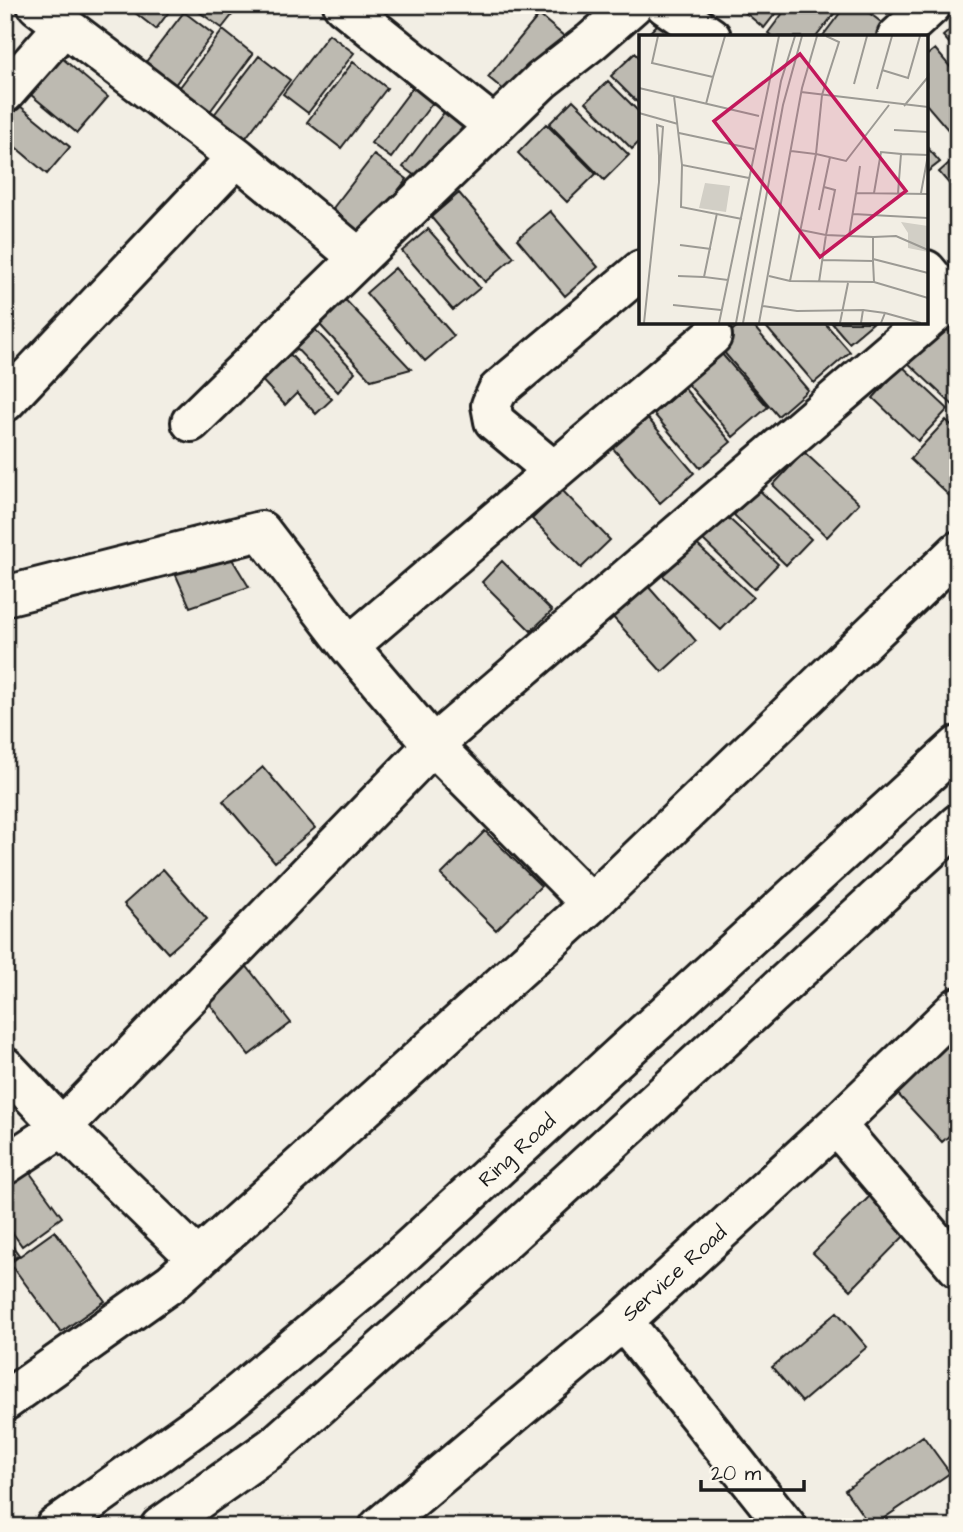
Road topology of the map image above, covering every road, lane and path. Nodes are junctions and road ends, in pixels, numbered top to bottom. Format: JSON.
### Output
{"nodes":[{"id":1,"x":343,"y":5,"type":"edge"},
{"id":2,"x":633,"y":5,"type":"edge"},
{"id":3,"x":664,"y":5,"type":"edge"},
{"id":4,"x":932,"y":5,"type":"edge"},
{"id":5,"x":50,"y":16,"type":"edge"},
{"id":6,"x":708,"y":35,"type":"edge"},
{"id":7,"x":899,"y":35,"type":"edge"},
{"id":8,"x":5,"y":93,"type":"edge"},
{"id":9,"x":494,"y":126,"type":"junction"},
{"id":10,"x":237,"y":157,"type":"junction"},
{"id":11,"x":359,"y":258,"type":"junction"},
{"id":12,"x":639,"y":272,"type":"edge"},
{"id":13,"x":928,"y":276,"type":"edge"},
{"id":14,"x":940,"y":309,"type":"edge"},
{"id":15,"x":923,"y":324,"type":"edge"},
{"id":16,"x":712,"y":336,"type":"dead end"},
{"id":17,"x":5,"y":402,"type":"edge"},
{"id":18,"x":191,"y":422,"type":"dead end"},
{"id":19,"x":554,"y":471,"type":"junction"},
{"id":20,"x":958,"y":551,"type":"edge"},
{"id":21,"x":5,"y":596,"type":"edge"},
{"id":22,"x":349,"y":646,"type":"junction"},
{"id":23,"x":433,"y":745,"type":"junction"},
{"id":24,"x":958,"y":746,"type":"edge"},
{"id":25,"x":958,"y":824,"type":"edge"},
{"id":26,"x":591,"y":904,"type":"junction"},
{"id":27,"x":958,"y":1007,"type":"edge"},
{"id":28,"x":5,"y":1067,"type":"edge"},
{"id":29,"x":836,"y":1125,"type":"junction"},
{"id":30,"x":62,"y":1127,"type":"junction"},
{"id":31,"x":5,"y":1165,"type":"edge"},
{"id":32,"x":198,"y":1259,"type":"junction"},
{"id":33,"x":958,"y":1268,"type":"edge"},
{"id":34,"x":623,"y":1321,"type":"junction"},
{"id":35,"x":5,"y":1401,"type":"edge"},
{"id":36,"x":55,"y":1527,"type":"edge"},
{"id":37,"x":159,"y":1527,"type":"edge"},
{"id":38,"x":379,"y":1527,"type":"edge"},
{"id":39,"x":787,"y":1527,"type":"edge"}],
"edges":[{"from":1,"to":9,"type":"street"},
{"from":2,"to":9,"type":"street"},
{"from":3,"to":6,"type":"street"},
{"from":4,"to":7,"type":"street"},
{"from":5,"to":8,"type":"street"},
{"from":5,"to":10,"type":"street"},
{"from":9,"to":11,"type":"street"},
{"from":10,"to":11,"type":"street"},
{"from":10,"to":17,"type":"street"},
{"from":11,"to":18,"type":"street"},
{"from":12,"to":19,"type":"street"},
{"from":13,"to":14,"type":"street"},
{"from":15,"to":23,"type":"street"},
{"from":16,"to":19,"type":"street"},
{"from":19,"to":22,"type":"street"},
{"from":20,"to":26,"type":"street"},
{"from":21,"to":22,"type":"street"},
{"from":22,"to":23,"type":"street"},
{"from":23,"to":26,"type":"street"},
{"from":23,"to":30,"type":"street"},
{"from":24,"to":36,"type":"street","name":"Ring Road"},
{"from":25,"to":37,"type":"street"},
{"from":26,"to":32,"type":"street"},
{"from":27,"to":29,"type":"street","name":"Service Road"},
{"from":28,"to":30,"type":"street"},
{"from":29,"to":33,"type":"street"},
{"from":29,"to":34,"type":"street","name":"Service Road"},
{"from":30,"to":31,"type":"street"},
{"from":30,"to":32,"type":"street"},
{"from":32,"to":35,"type":"street"},
{"from":34,"to":38,"type":"street","name":"Service Road"},
{"from":34,"to":39,"type":"street"}]}
